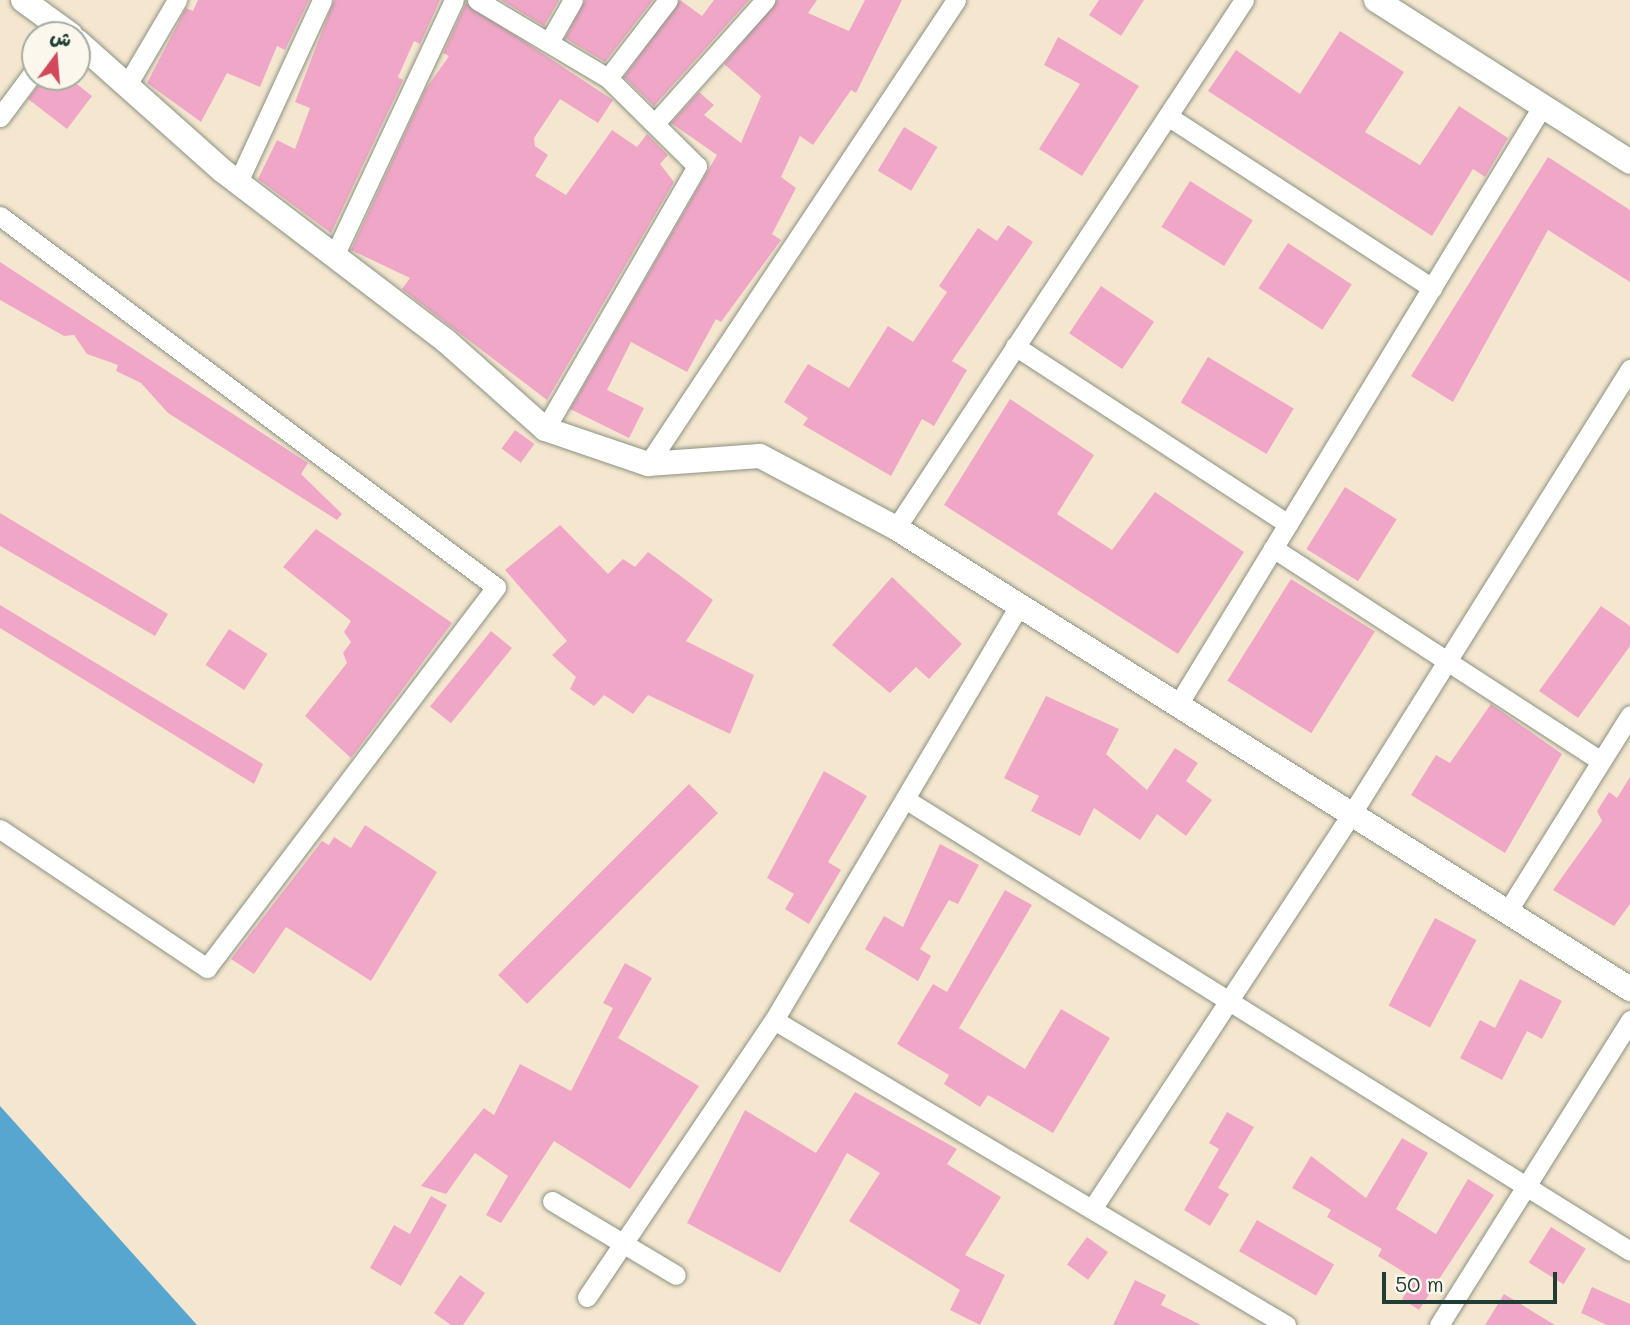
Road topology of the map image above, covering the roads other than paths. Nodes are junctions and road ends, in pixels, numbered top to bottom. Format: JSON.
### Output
{"nodes":[{"id":1,"x":23,"y":0,"type":"edge"},
{"id":2,"x":177,"y":0,"type":"edge"},
{"id":3,"x":322,"y":0,"type":"edge"},
{"id":4,"x":454,"y":0,"type":"edge"},
{"id":5,"x":477,"y":0,"type":"edge"},
{"id":6,"x":573,"y":0,"type":"edge"},
{"id":7,"x":668,"y":0,"type":"edge"},
{"id":8,"x":765,"y":0,"type":"edge"},
{"id":9,"x":956,"y":0,"type":"edge"},
{"id":10,"x":1244,"y":0,"type":"edge"},
{"id":11,"x":1376,"y":0,"type":"edge"},
{"id":12,"x":1407,"y":10,"type":"edge"},
{"id":13,"x":51,"y":21,"type":"edge"},
{"id":14,"x":549,"y":42,"type":"junction"},
{"id":15,"x":91,"y":54,"type":"edge"},
{"id":16,"x":608,"y":78,"type":"junction"},
{"id":17,"x":127,"y":85,"type":"junction"},
{"id":18,"x":21,"y":89,"type":"edge"},
{"id":19,"x":1543,"y":105,"type":"junction"},
{"id":20,"x":0,"y":117,"type":"edge"},
{"id":21,"x":1168,"y":117,"type":"junction"},
{"id":22,"x":656,"y":122,"type":"junction"},
{"id":23,"x":1630,"y":162,"type":"edge"},
{"id":24,"x":238,"y":182,"type":"junction"},
{"id":25,"x":0,"y":216,"type":"edge"},
{"id":26,"x":335,"y":254,"type":"junction"},
{"id":27,"x":1432,"y":288,"type":"junction"},
{"id":28,"x":1015,"y":346,"type":"junction"},
{"id":29,"x":1630,"y":369,"type":"edge"},
{"id":30,"x":545,"y":429,"type":"junction"},
{"id":31,"x":648,"y":464,"type":"junction"},
{"id":32,"x":1288,"y":524,"type":"junction"},
{"id":33,"x":896,"y":528,"type":"junction"},
{"id":34,"x":1273,"y":548,"type":"junction"},
{"id":35,"x":1018,"y":608,"type":"junction"},
{"id":36,"x":1448,"y":661,"type":"junction"},
{"id":37,"x":1179,"y":703,"type":"junction"},
{"id":38,"x":1630,"y":715,"type":"edge"},
{"id":39,"x":1624,"y":738,"type":"edge"},
{"id":40,"x":1601,"y":761,"type":"junction"},
{"id":41,"x":905,"y":799,"type":"junction"},
{"id":42,"x":1352,"y":813,"type":"junction"},
{"id":43,"x":0,"y":829,"type":"edge"},
{"id":44,"x":1507,"y":912,"type":"junction"},
{"id":45,"x":1630,"y":989,"type":"edge"},
{"id":46,"x":1230,"y":999,"type":"junction"},
{"id":47,"x":774,"y":1020,"type":"junction"},
{"id":48,"x":1630,"y":1020,"type":"edge"},
{"id":49,"x":1527,"y":1184,"type":"junction"},
{"id":50,"x":552,"y":1201,"type":"dead end"},
{"id":51,"x":1092,"y":1209,"type":"junction"},
{"id":52,"x":622,"y":1243,"type":"junction"},
{"id":53,"x":1630,"y":1251,"type":"edge"},
{"id":54,"x":676,"y":1275,"type":"dead end"},
{"id":55,"x":587,"y":1297,"type":"dead end"},
{"id":56,"x":1286,"y":1325,"type":"edge"},
{"id":57,"x":1439,"y":1325,"type":"edge"}],
"edges":[{"from":1,"to":13,"type":"street"},
{"from":2,"to":17,"type":"street"},
{"from":3,"to":24,"type":"street"},
{"from":4,"to":26,"type":"street"},
{"from":5,"to":14,"type":"street"},
{"from":6,"to":14,"type":"street"},
{"from":7,"to":16,"type":"street"},
{"from":8,"to":22,"type":"street"},
{"from":9,"to":31,"type":"street"},
{"from":10,"to":21,"type":"street"},
{"from":11,"to":12,"type":"street"},
{"from":12,"to":19,"type":"street"},
{"from":14,"to":16,"type":"street"},
{"from":15,"to":17,"type":"street"},
{"from":16,"to":22,"type":"street"},
{"from":17,"to":24,"type":"street"},
{"from":18,"to":20,"type":"street"},
{"from":19,"to":23,"type":"street"},
{"from":19,"to":27,"type":"street"},
{"from":21,"to":27,"type":"street"},
{"from":21,"to":28,"type":"street"},
{"from":22,"to":30,"type":"street"},
{"from":24,"to":26,"type":"street"},
{"from":25,"to":43,"type":"street"},
{"from":26,"to":30,"type":"street"},
{"from":27,"to":32,"type":"street"},
{"from":28,"to":32,"type":"street"},
{"from":28,"to":33,"type":"street"},
{"from":29,"to":36,"type":"street"},
{"from":30,"to":31,"type":"street"},
{"from":31,"to":33,"type":"street"},
{"from":32,"to":34,"type":"street"},
{"from":33,"to":35,"type":"street"},
{"from":34,"to":36,"type":"street"},
{"from":34,"to":37,"type":"street"},
{"from":35,"to":37,"type":"street"},
{"from":35,"to":41,"type":"street"},
{"from":36,"to":40,"type":"street"},
{"from":36,"to":42,"type":"street"},
{"from":37,"to":42,"type":"street"},
{"from":38,"to":39,"type":"street"},
{"from":39,"to":40,"type":"street"},
{"from":40,"to":44,"type":"street"},
{"from":41,"to":46,"type":"street"},
{"from":41,"to":47,"type":"street"},
{"from":42,"to":44,"type":"street"},
{"from":42,"to":46,"type":"street"},
{"from":44,"to":45,"type":"street"},
{"from":46,"to":49,"type":"street"},
{"from":46,"to":51,"type":"street"},
{"from":47,"to":51,"type":"street"},
{"from":47,"to":52,"type":"street"},
{"from":48,"to":49,"type":"street"},
{"from":49,"to":53,"type":"street"},
{"from":49,"to":57,"type":"street"},
{"from":50,"to":52,"type":"street"},
{"from":51,"to":56,"type":"street"},
{"from":52,"to":54,"type":"street"},
{"from":52,"to":55,"type":"street"}]}
